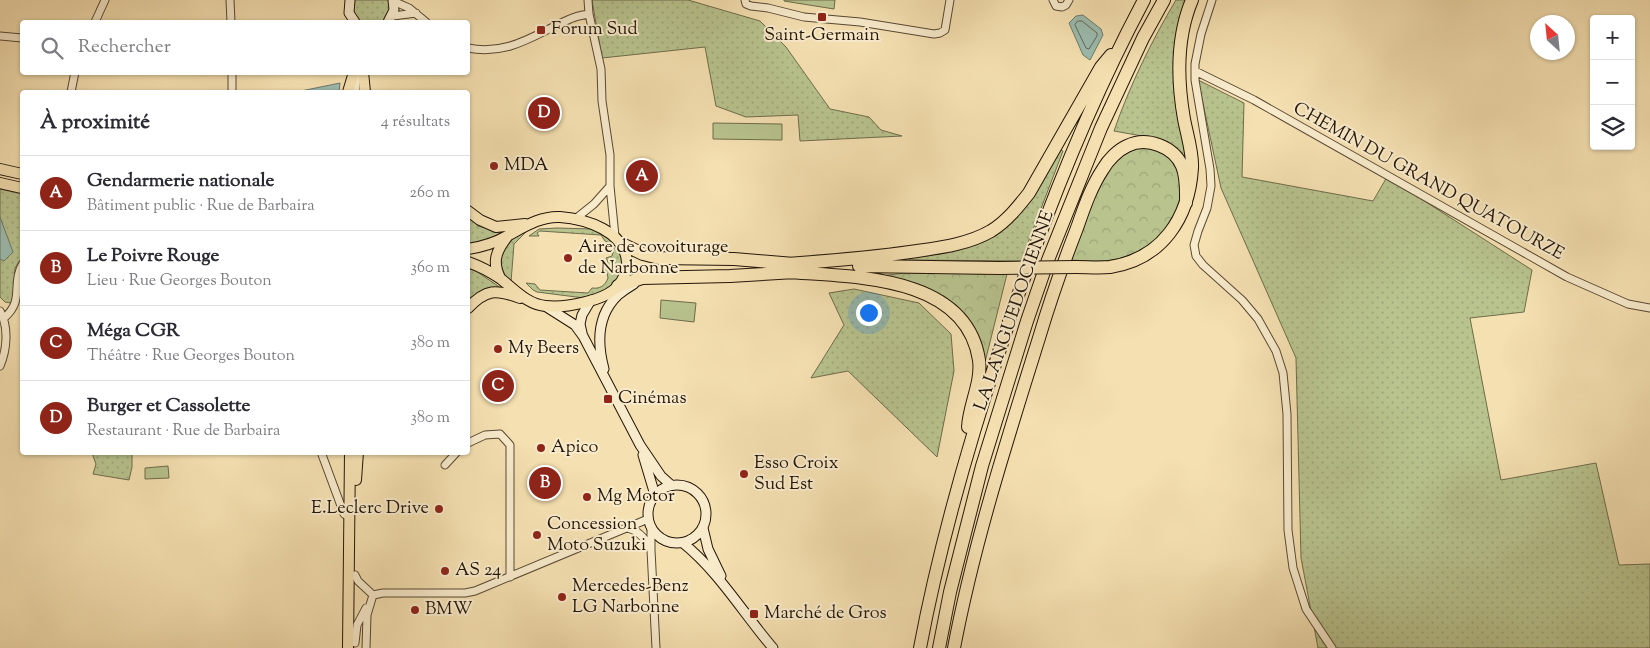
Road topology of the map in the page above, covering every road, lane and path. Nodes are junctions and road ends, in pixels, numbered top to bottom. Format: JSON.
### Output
{"nodes":[{"id":1,"x":105,"y":0,"type":"edge"},
{"id":2,"x":230,"y":0,"type":"edge"},
{"id":3,"x":350,"y":0,"type":"edge"},
{"id":4,"x":588,"y":0,"type":"edge"},
{"id":5,"x":745,"y":0,"type":"edge"},
{"id":6,"x":950,"y":0,"type":"edge"},
{"id":7,"x":1053,"y":0,"type":"edge"},
{"id":8,"x":1069,"y":0,"type":"edge"},
{"id":9,"x":1144,"y":0,"type":"edge"},
{"id":10,"x":1164,"y":0,"type":"edge"},
{"id":11,"x":1192,"y":0,"type":"edge"},
{"id":12,"x":1212,"y":0,"type":"edge"},
{"id":13,"x":393,"y":1,"type":"edge"},
{"id":14,"x":416,"y":13,"type":"junction"},
{"id":15,"x":589,"y":14,"type":"junction"},
{"id":16,"x":390,"y":19,"type":"edge"},
{"id":17,"x":96,"y":20,"type":"edge"},
{"id":18,"x":231,"y":20,"type":"edge"},
{"id":19,"x":353,"y":20,"type":"edge"},
{"id":20,"x":424,"y":20,"type":"edge"},
{"id":21,"x":0,"y":36,"type":"edge"},
{"id":22,"x":20,"y":38,"type":"edge"},
{"id":23,"x":1122,"y":41,"type":"junction"},
{"id":24,"x":470,"y":48,"type":"edge"},
{"id":25,"x":1195,"y":71,"type":"junction"},
{"id":26,"x":74,"y":75,"type":"edge"},
{"id":27,"x":232,"y":75,"type":"edge"},
{"id":28,"x":354,"y":75,"type":"edge"},
{"id":29,"x":355,"y":75,"type":"edge"},
{"id":30,"x":362,"y":75,"type":"edge"},
{"id":31,"x":362,"y":75,"type":"edge"},
{"id":32,"x":71,"y":90,"type":"edge"},
{"id":33,"x":232,"y":90,"type":"edge"},
{"id":34,"x":349,"y":90,"type":"edge"},
{"id":35,"x":355,"y":90,"type":"edge"},
{"id":36,"x":361,"y":90,"type":"edge"},
{"id":37,"x":365,"y":90,"type":"edge"},
{"id":38,"x":0,"y":169,"type":"edge"},
{"id":39,"x":20,"y":174,"type":"edge"},
{"id":40,"x":0,"y":183,"type":"edge"},
{"id":41,"x":610,"y":186,"type":"junction"},
{"id":42,"x":20,"y":188,"type":"edge"},
{"id":43,"x":1186,"y":204,"type":"junction"},
{"id":44,"x":470,"y":212,"type":"edge"},
{"id":45,"x":574,"y":220,"type":"junction"},
{"id":46,"x":530,"y":223,"type":"junction"},
{"id":47,"x":507,"y":236,"type":"junction"},
{"id":48,"x":618,"y":240,"type":"junction"},
{"id":49,"x":470,"y":249,"type":"edge"},
{"id":50,"x":470,"y":263,"type":"edge"},
{"id":51,"x":788,"y":268,"type":"junction"},
{"id":52,"x":20,"y":269,"type":"edge"},
{"id":53,"x":500,"y":278,"type":"junction"},
{"id":54,"x":642,"y":278,"type":"junction"},
{"id":55,"x":618,"y":286,"type":"junction"},
{"id":56,"x":527,"y":300,"type":"junction"},
{"id":57,"x":591,"y":300,"type":"junction"},
{"id":58,"x":470,"y":306,"type":"edge"},
{"id":59,"x":545,"y":306,"type":"junction"},
{"id":60,"x":1650,"y":308,"type":"edge"},
{"id":61,"x":2,"y":314,"type":"edge"},
{"id":62,"x":583,"y":336,"type":"junction"},
{"id":63,"x":0,"y":366,"type":"edge"},
{"id":64,"x":610,"y":386,"type":"junction"},
{"id":65,"x":470,"y":442,"type":"edge"},
{"id":66,"x":640,"y":445,"type":"junction"},
{"id":67,"x":322,"y":455,"type":"edge"},
{"id":68,"x":350,"y":455,"type":"edge"},
{"id":69,"x":357,"y":455,"type":"edge"},
{"id":70,"x":454,"y":455,"type":"edge"},
{"id":71,"x":967,"y":455,"type":"junction"},
{"id":72,"x":446,"y":465,"type":"dead end"},
{"id":73,"x":671,"y":485,"type":"junction"},
{"id":74,"x":654,"y":495,"type":"junction"},
{"id":75,"x":349,"y":517,"type":"junction"},
{"id":76,"x":650,"y":523,"type":"junction"},
{"id":77,"x":628,"y":528,"type":"junction"},
{"id":78,"x":703,"y":528,"type":"junction"},
{"id":79,"x":683,"y":543,"type":"junction"},
{"id":80,"x":651,"y":550,"type":"junction"},
{"id":81,"x":355,"y":575,"type":"junction"},
{"id":82,"x":510,"y":577,"type":"junction"},
{"id":83,"x":726,"y":587,"type":"junction"},
{"id":84,"x":373,"y":595,"type":"junction"},
{"id":85,"x":353,"y":646,"type":"edge"},
{"id":86,"x":366,"y":648,"type":"edge"},
{"id":87,"x":656,"y":648,"type":"edge"},
{"id":88,"x":774,"y":648,"type":"edge"},
{"id":89,"x":920,"y":648,"type":"edge"},
{"id":90,"x":939,"y":648,"type":"edge"},
{"id":91,"x":954,"y":648,"type":"edge"},
{"id":92,"x":1332,"y":648,"type":"edge"}],
"edges":[{"from":1,"to":17,"type":"street"},
{"from":2,"to":18,"type":"street"},
{"from":3,"to":19,"type":"street"},
{"from":4,"to":15,"type":"street"},
{"from":5,"to":6,"type":"street"},
{"from":7,"to":8,"type":"street"},
{"from":9,"to":23,"type":"highway","name":"LA LANGUEDOCIENNE"},
{"from":10,"to":90,"type":"highway","name":"LA LANGUEDOCIENNE"},
{"from":11,"to":43,"type":"highway"},
{"from":12,"to":25,"type":"street"},
{"from":13,"to":14,"type":"street"},
{"from":13,"to":16,"type":"street"},
{"from":14,"to":16,"type":"street"},
{"from":14,"to":20,"type":"street"},
{"from":15,"to":24,"type":"street"},
{"from":15,"to":41,"type":"street"},
{"from":21,"to":22,"type":"street"},
{"from":23,"to":51,"type":"highway"},
{"from":23,"to":71,"type":"highway","name":"LA LANGUEDOCIENNE"},
{"from":25,"to":60,"type":"street","name":"CHEMIN DU GRAND QUATOURZE"},
{"from":25,"to":92,"type":"street"},
{"from":26,"to":32,"type":"street"},
{"from":27,"to":33,"type":"street"},
{"from":28,"to":34,"type":"main road"},
{"from":29,"to":35,"type":"street"},
{"from":30,"to":36,"type":"street"},
{"from":31,"to":37,"type":"main road"},
{"from":38,"to":39,"type":"main road"},
{"from":40,"to":42,"type":"main road"},
{"from":41,"to":45,"type":"street"},
{"from":41,"to":48,"type":"street"},
{"from":43,"to":51,"type":"highway","bridge":true},
{"from":43,"to":91,"type":"highway"},
{"from":44,"to":46,"type":"main road"},
{"from":45,"to":46,"type":"main road"},
{"from":45,"to":48,"type":"main road"},
{"from":46,"to":47,"type":"main road"},
{"from":47,"to":49,"type":"main road"},
{"from":47,"to":53,"type":"main road"},
{"from":48,"to":51,"type":"highway"},
{"from":48,"to":55,"type":"main road"},
{"from":50,"to":53,"type":"main road"},
{"from":51,"to":54,"type":"highway"},
{"from":51,"to":71,"type":"highway"},
{"from":52,"to":61,"type":"street"},
{"from":53,"to":56,"type":"main road"},
{"from":54,"to":55,"type":"highway"},
{"from":54,"to":64,"type":"street"},
{"from":55,"to":57,"type":"main road"},
{"from":56,"to":58,"type":"main road"},
{"from":56,"to":59,"type":"main road"},
{"from":57,"to":59,"type":"main road"},
{"from":57,"to":62,"type":"street"},
{"from":59,"to":62,"type":"street"},
{"from":61,"to":63,"type":"street"},
{"from":62,"to":64,"type":"street"},
{"from":64,"to":66,"type":"street"},
{"from":65,"to":82,"type":"street"},
{"from":66,"to":73,"type":"street"},
{"from":66,"to":74,"type":"street"},
{"from":67,"to":75,"type":"street"},
{"from":68,"to":75,"type":"main road"},
{"from":69,"to":81,"type":"main road"},
{"from":70,"to":72,"type":"street"},
{"from":71,"to":89,"type":"highway","name":"LA LANGUEDOCIENNE"},
{"from":73,"to":74,"type":"street"},
{"from":73,"to":78,"type":"street"},
{"from":74,"to":76,"type":"street"},
{"from":75,"to":85,"type":"main road"},
{"from":76,"to":77,"type":"street"},
{"from":76,"to":79,"type":"street"},
{"from":76,"to":80,"type":"street"},
{"from":77,"to":80,"type":"street"},
{"from":77,"to":82,"type":"street"},
{"from":78,"to":79,"type":"street"},
{"from":78,"to":83,"type":"street"},
{"from":79,"to":83,"type":"street"},
{"from":80,"to":87,"type":"street"},
{"from":81,"to":84,"type":"street"},
{"from":81,"to":85,"type":"main road"},
{"from":82,"to":84,"type":"street"},
{"from":83,"to":88,"type":"street"},
{"from":84,"to":85,"type":"street"},
{"from":84,"to":86,"type":"street"}]}
